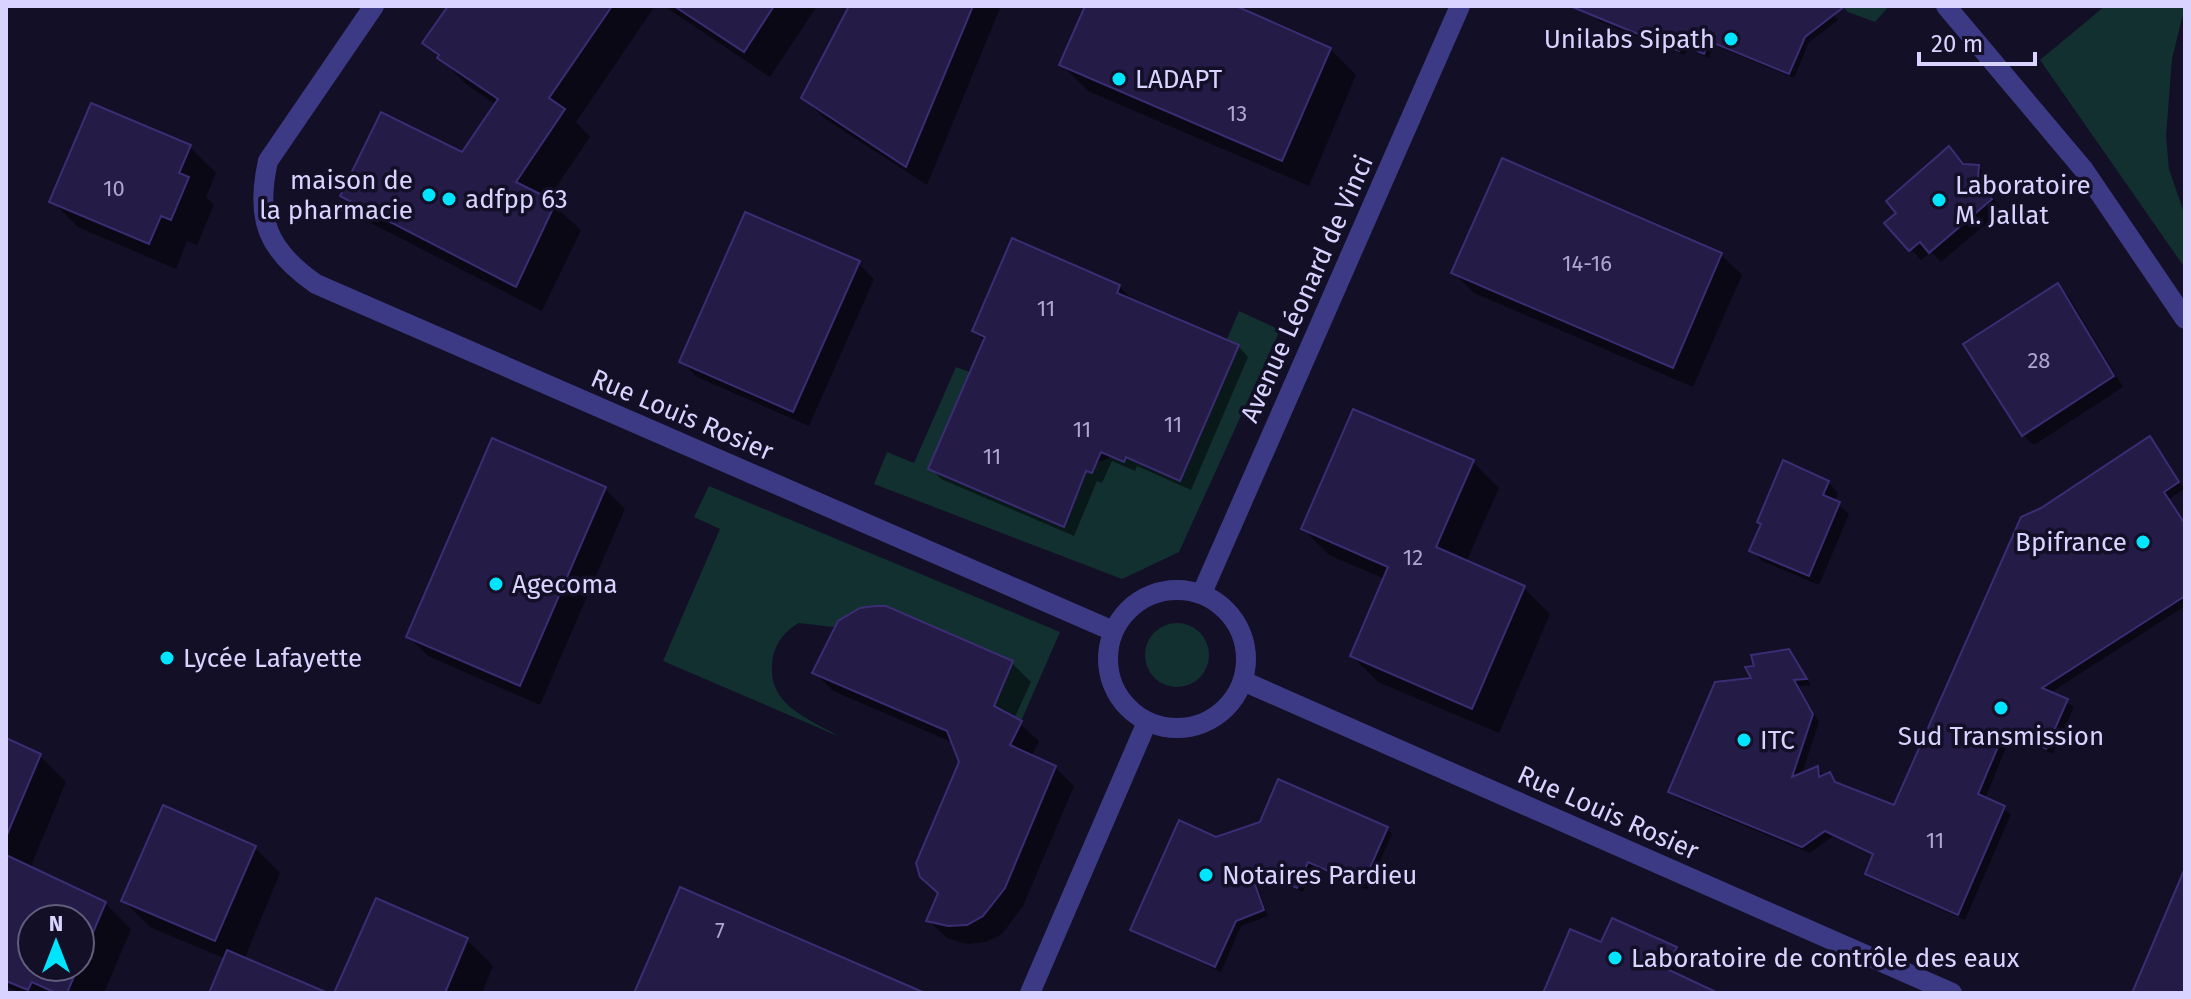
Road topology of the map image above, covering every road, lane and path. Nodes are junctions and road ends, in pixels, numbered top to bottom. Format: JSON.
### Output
{"nodes":[{"id":1,"x":374,"y":6,"type":"edge"},
{"id":2,"x":1460,"y":6,"type":"edge"},
{"id":3,"x":1946,"y":6,"type":"edge"},
{"id":4,"x":2185,"y":319,"type":"edge"},
{"id":5,"x":1202,"y":593,"type":"junction"},
{"id":6,"x":1113,"y":631,"type":"junction"},
{"id":7,"x":1243,"y":681,"type":"junction"},
{"id":8,"x":1147,"y":722,"type":"junction"},
{"id":9,"x":1030,"y":993,"type":"edge"},
{"id":10,"x":1952,"y":993,"type":"edge"}],
"edges":[{"from":1,"to":6,"type":"street","name":"Rue Louis Rosier"},
{"from":2,"to":5,"type":"street","name":"Avenue Léonard de Vinci"},
{"from":3,"to":4,"type":"street"},
{"from":5,"to":6,"type":"street"},
{"from":5,"to":7,"type":"street"},
{"from":6,"to":8,"type":"street"},
{"from":7,"to":8,"type":"street"},
{"from":7,"to":10,"type":"street","name":"Rue Louis Rosier"},
{"from":8,"to":9,"type":"street"}]}
